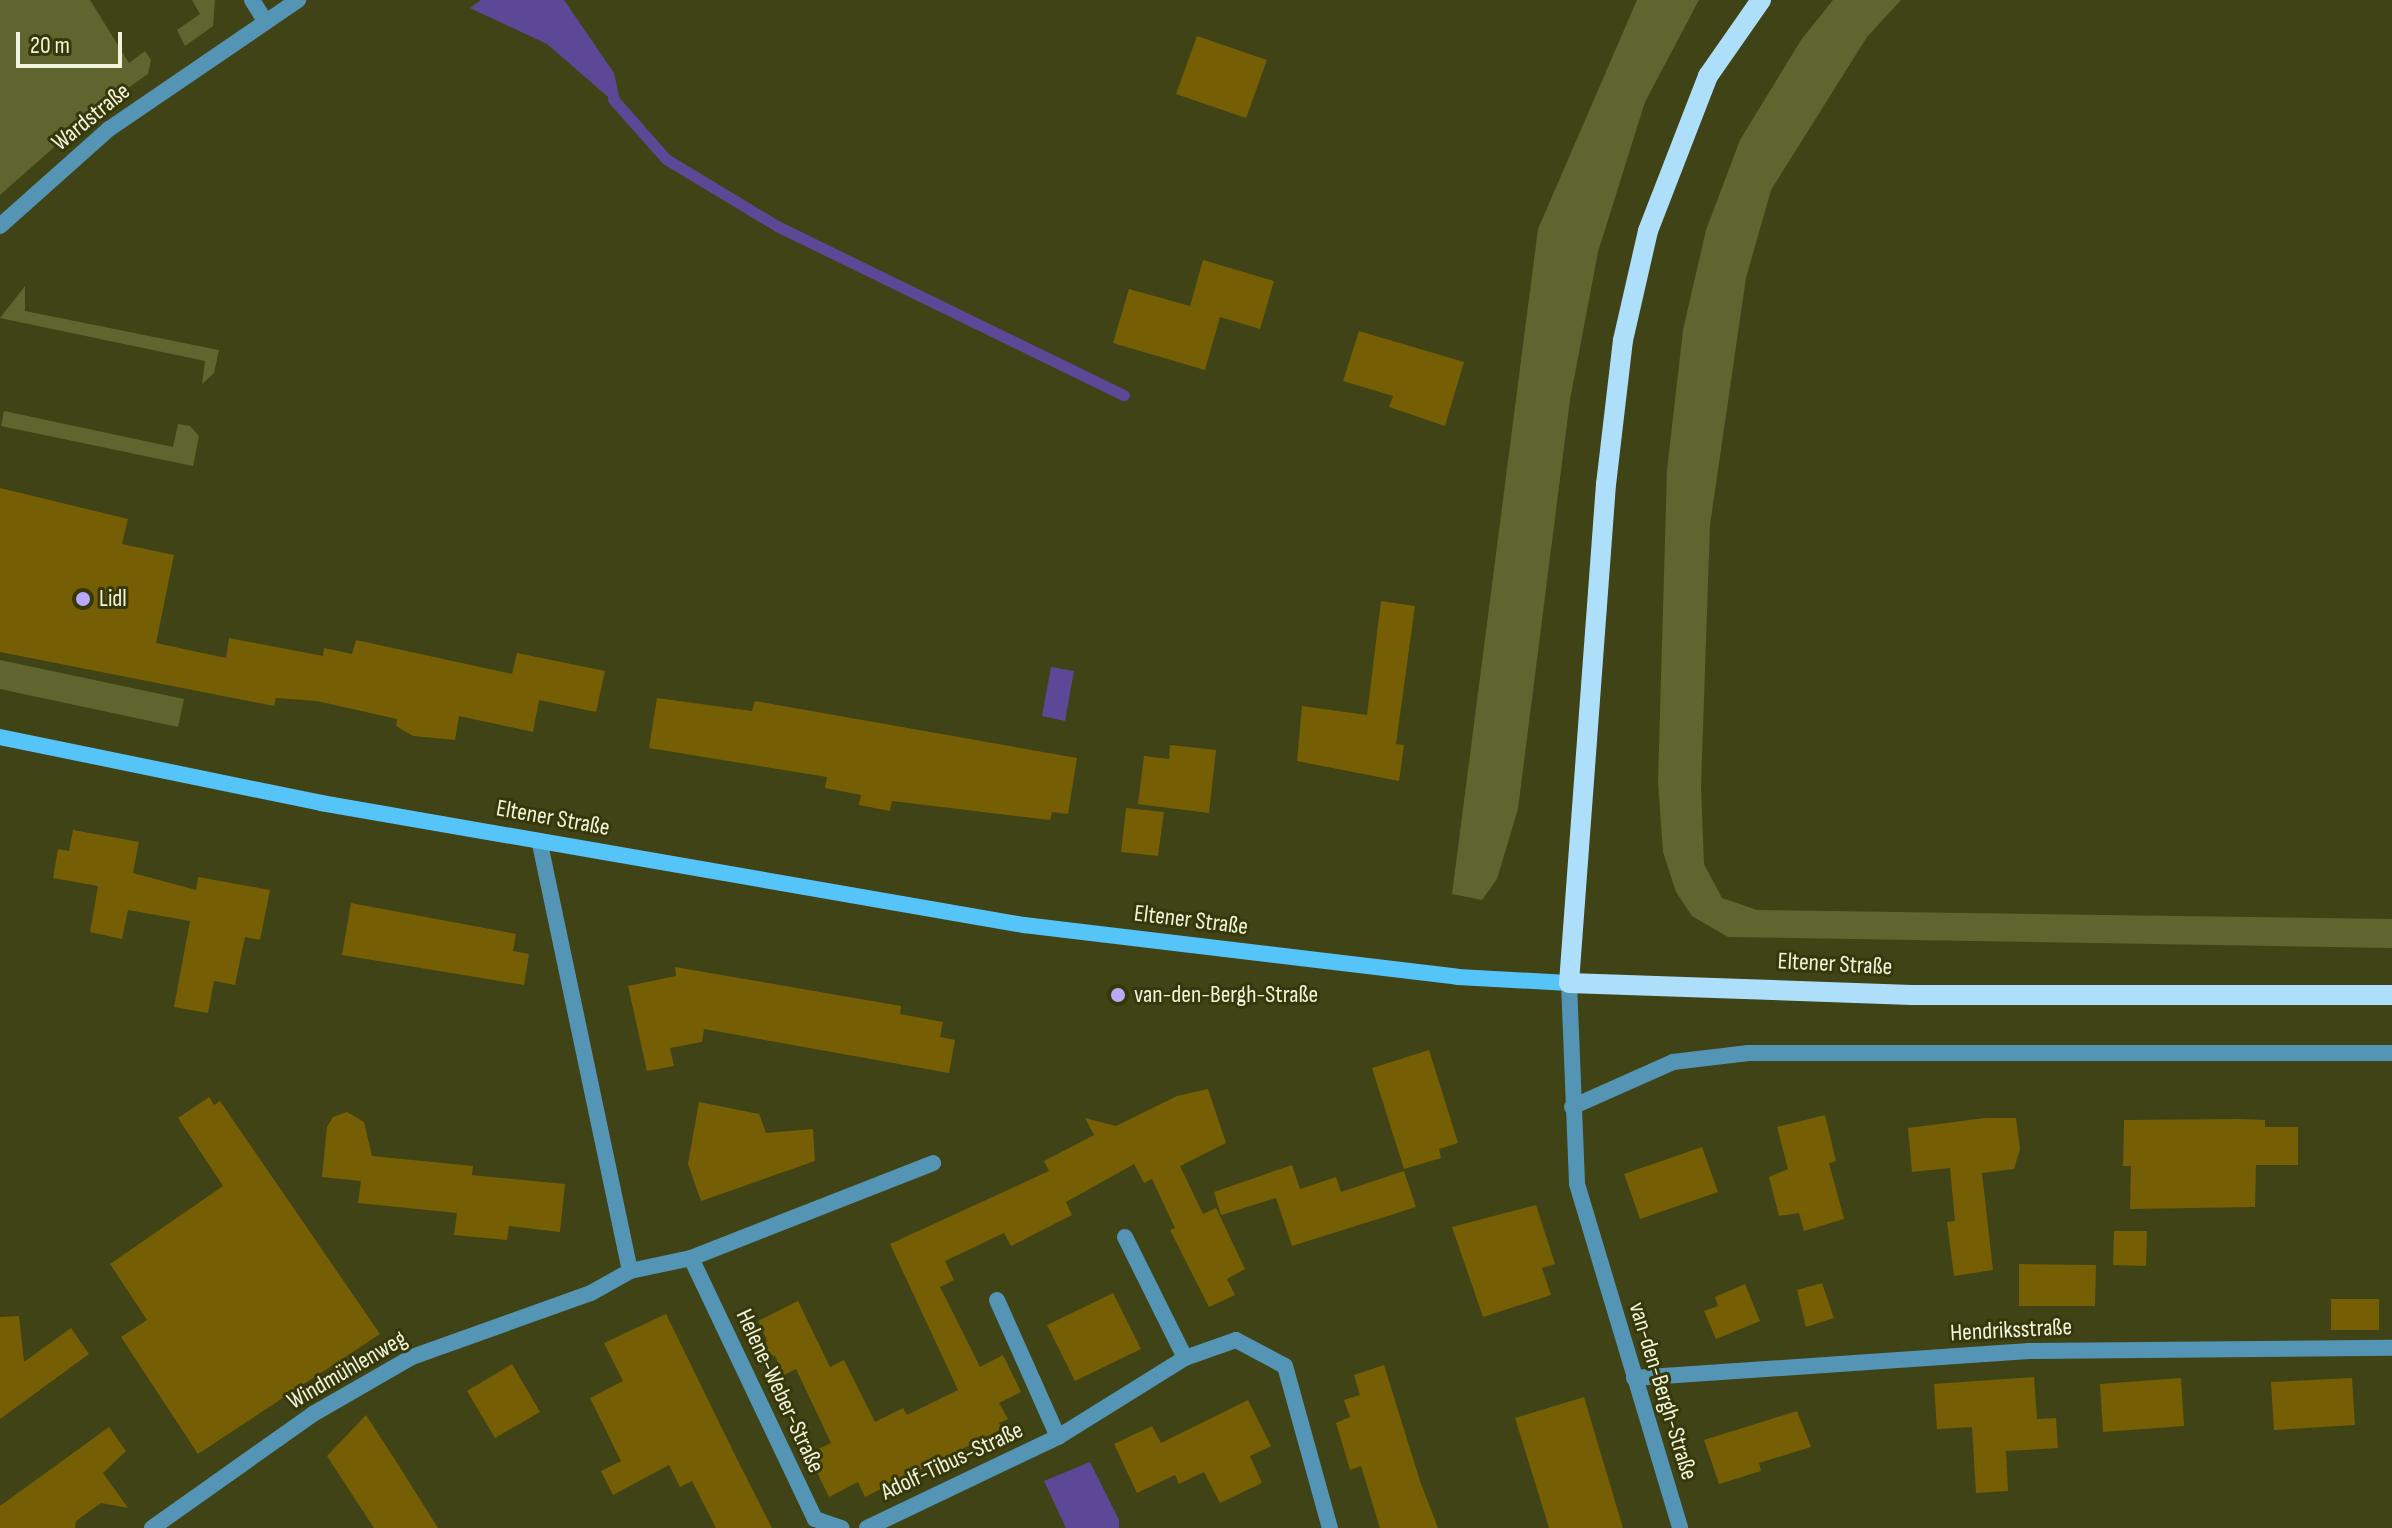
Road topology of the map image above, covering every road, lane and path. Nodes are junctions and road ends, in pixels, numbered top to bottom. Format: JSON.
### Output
{"nodes":[{"id":1,"x":252,"y":0,"type":"edge"},
{"id":2,"x":298,"y":0,"type":"edge"},
{"id":3,"x":1761,"y":0,"type":"edge"},
{"id":4,"x":265,"y":21,"type":"junction"},
{"id":5,"x":0,"y":226,"type":"edge"},
{"id":6,"x":0,"y":737,"type":"edge"},
{"id":7,"x":540,"y":843,"type":"junction"},
{"id":8,"x":1569,"y":983,"type":"junction"},
{"id":9,"x":2392,"y":995,"type":"edge"},
{"id":10,"x":2392,"y":1053,"type":"edge"},
{"id":11,"x":1572,"y":1107,"type":"junction"},
{"id":12,"x":933,"y":1163,"type":"dead end"},
{"id":13,"x":1125,"y":1237,"type":"dead end"},
{"id":14,"x":691,"y":1258,"type":"junction"},
{"id":15,"x":630,"y":1271,"type":"junction"},
{"id":16,"x":997,"y":1300,"type":"dead end"},
{"id":17,"x":2392,"y":1348,"type":"edge"},
{"id":18,"x":1185,"y":1358,"type":"junction"},
{"id":19,"x":1634,"y":1378,"type":"junction"},
{"id":20,"x":1058,"y":1437,"type":"junction"},
{"id":21,"x":152,"y":1528,"type":"edge"},
{"id":22,"x":841,"y":1528,"type":"edge"},
{"id":23,"x":867,"y":1528,"type":"edge"},
{"id":24,"x":1330,"y":1528,"type":"edge"},
{"id":25,"x":1680,"y":1528,"type":"edge"}],
"edges":[{"from":1,"to":4,"type":"street"},
{"from":2,"to":4,"type":"street","name":"Wardstraße"},
{"from":3,"to":8,"type":"main road"},
{"from":4,"to":5,"type":"street","name":"Wardstraße"},
{"from":6,"to":7,"type":"main road","name":"Eltener Straße"},
{"from":7,"to":8,"type":"main road","name":"Eltener Straße"},
{"from":7,"to":15,"type":"street"},
{"from":8,"to":9,"type":"main road","name":"Eltener Straße"},
{"from":8,"to":11,"type":"street","name":"van-den-Bergh-Straße"},
{"from":10,"to":11,"type":"street"},
{"from":11,"to":19,"type":"street","name":"van-den-Bergh-Straße"},
{"from":12,"to":14,"type":"street","name":"Windmühlenweg"},
{"from":13,"to":18,"type":"street"},
{"from":14,"to":15,"type":"street","name":"Windmühlenweg"},
{"from":14,"to":22,"type":"street","name":"Helene-Weber-Straße"},
{"from":15,"to":21,"type":"street","name":"Windmühlenweg"},
{"from":16,"to":20,"type":"street","name":"Adolf-Tibus-Straße"},
{"from":17,"to":19,"type":"street","name":"Hendriksstraße"},
{"from":18,"to":20,"type":"street","name":"Adolf-Tibus-Straße"},
{"from":18,"to":24,"type":"street","name":"Adolf-Tibus-Straße"},
{"from":19,"to":25,"type":"street","name":"van-den-Bergh-Straße"},
{"from":20,"to":23,"type":"street","name":"Adolf-Tibus-Straße"}]}
